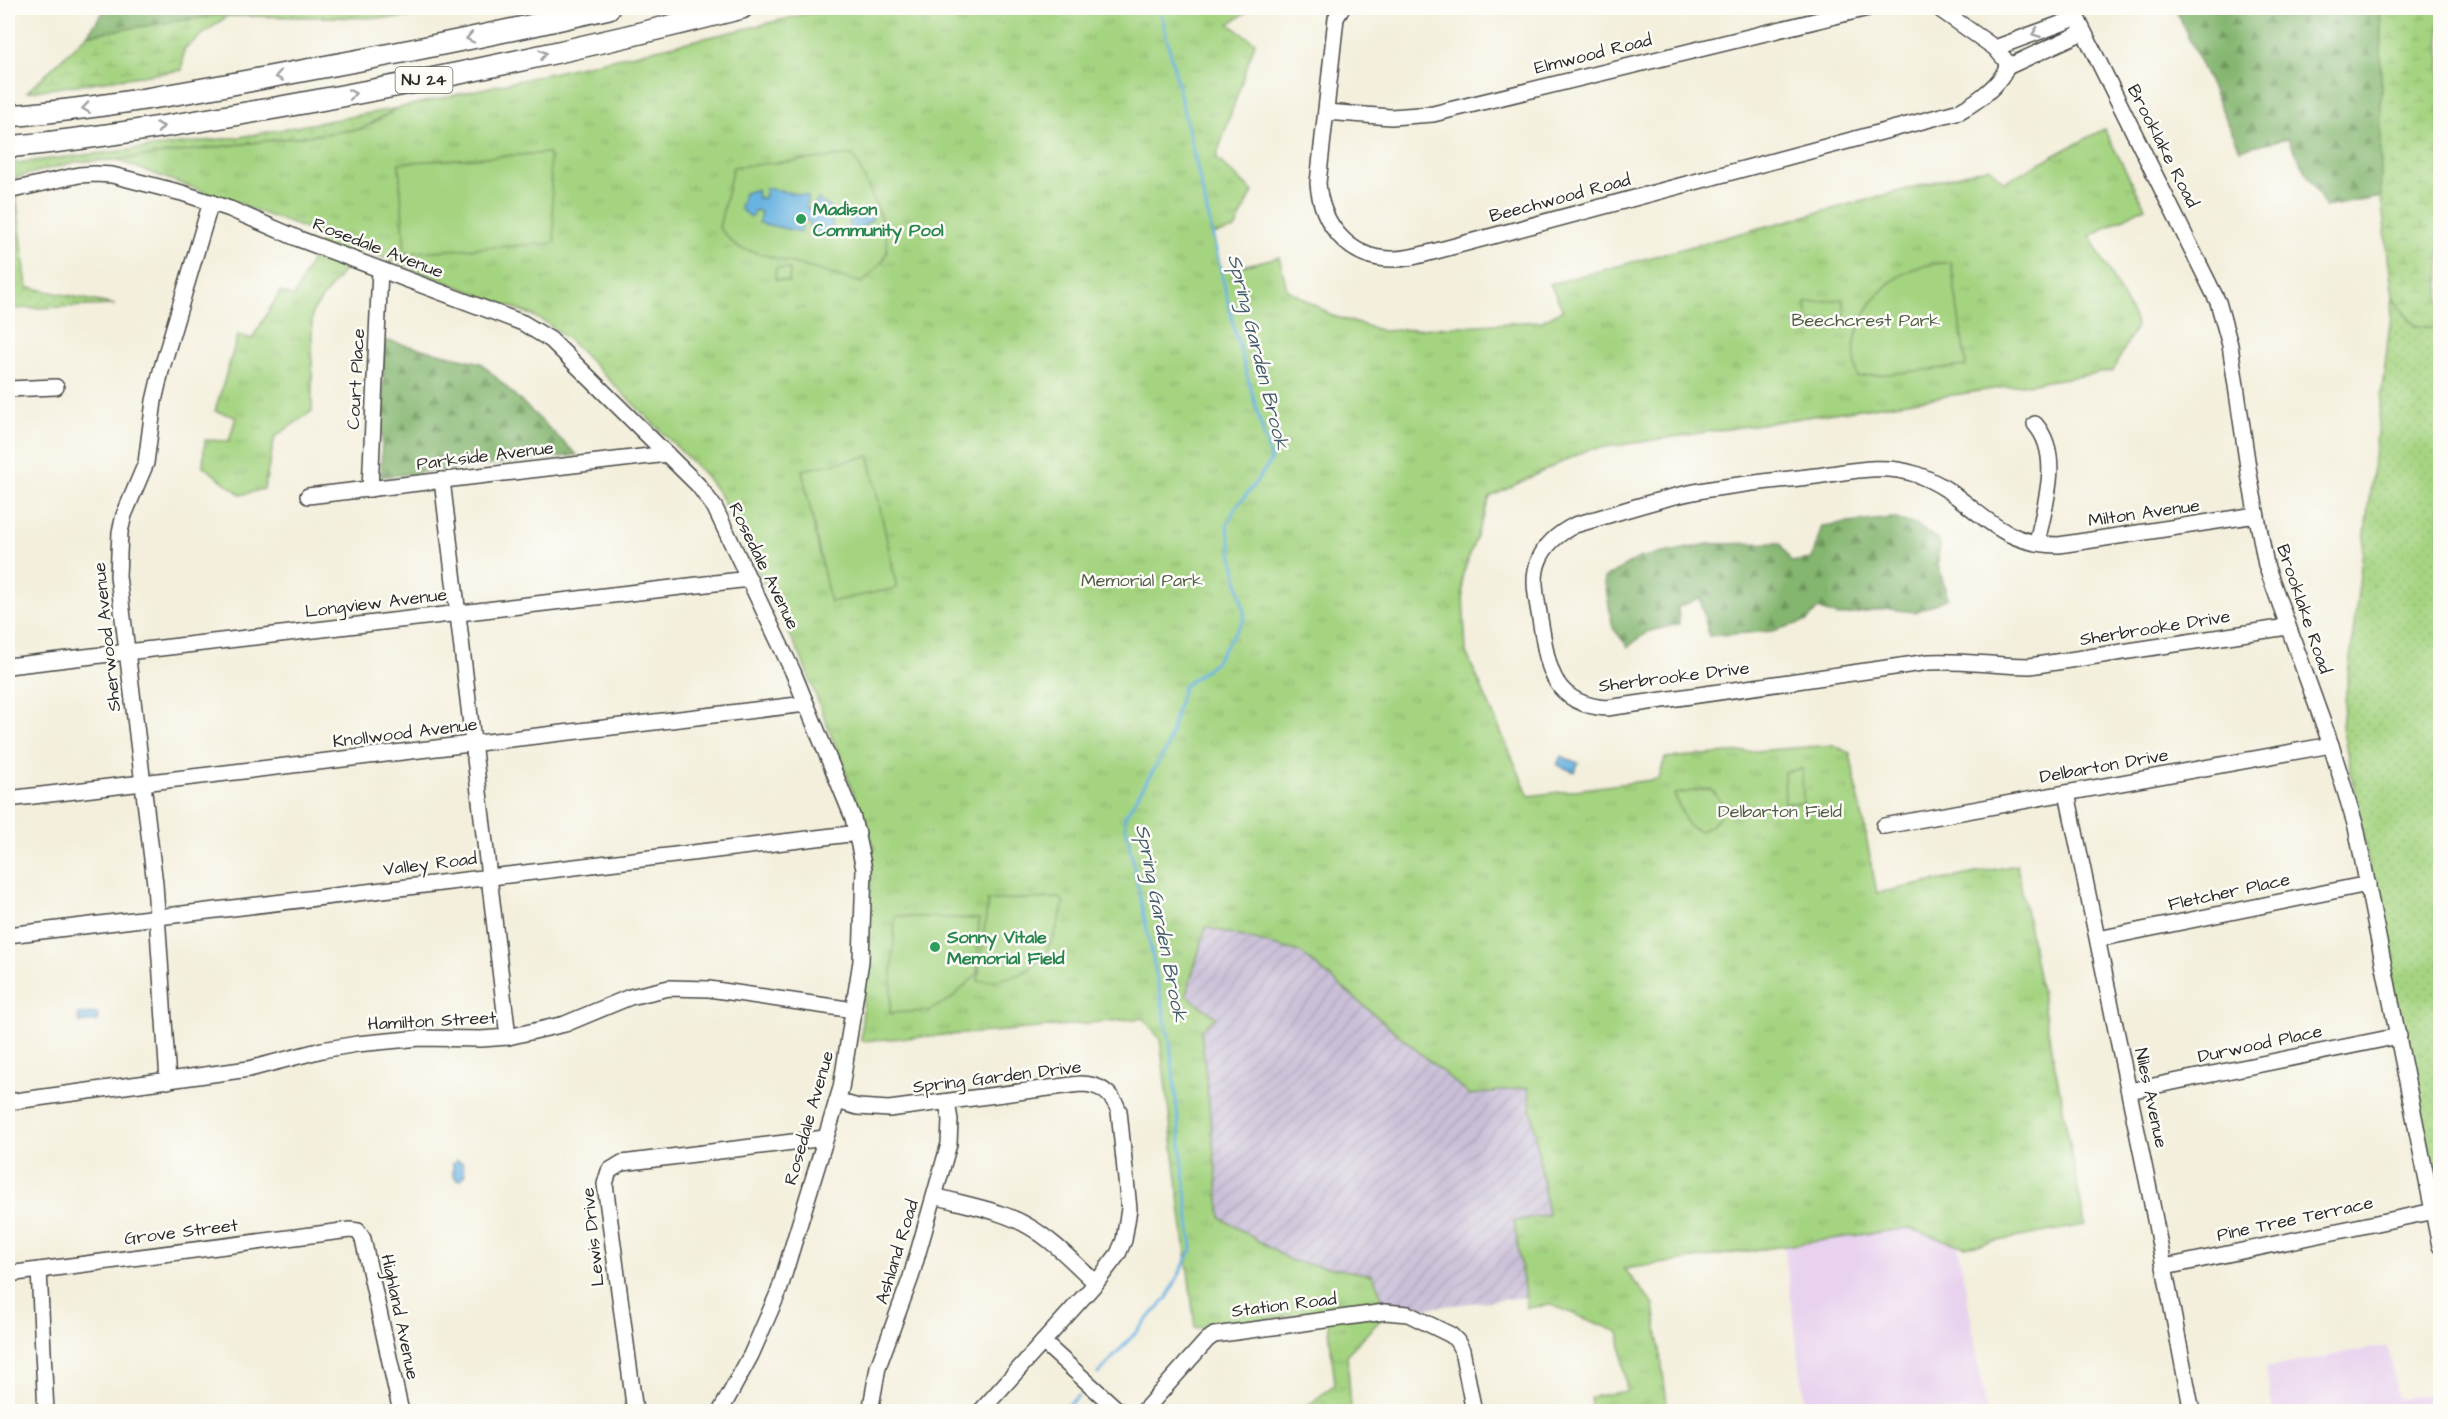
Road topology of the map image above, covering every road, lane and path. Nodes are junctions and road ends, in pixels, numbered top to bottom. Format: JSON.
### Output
{"nodes":[{"id":1,"x":609,"y":8,"type":"edge"},
{"id":2,"x":742,"y":8,"type":"edge"},
{"id":3,"x":1342,"y":8,"type":"edge"},
{"id":4,"x":1868,"y":8,"type":"edge"},
{"id":5,"x":1938,"y":8,"type":"edge"},
{"id":6,"x":2077,"y":19,"type":"edge"},
{"id":7,"x":1995,"y":48,"type":"junction"},
{"id":8,"x":2007,"y":67,"type":"junction"},
{"id":9,"x":1326,"y":112,"type":"junction"},
{"id":10,"x":8,"y":116,"type":"edge"},
{"id":11,"x":8,"y":147,"type":"edge"},
{"id":12,"x":8,"y":191,"type":"edge"},
{"id":13,"x":211,"y":202,"type":"junction"},
{"id":14,"x":380,"y":270,"type":"junction"},
{"id":15,"x":56,"y":387,"type":"dead end"},
{"id":16,"x":8,"y":389,"type":"edge"},
{"id":17,"x":2035,"y":424,"type":"dead end"},
{"id":18,"x":667,"y":454,"type":"junction"},
{"id":19,"x":442,"y":480,"type":"junction"},
{"id":20,"x":370,"y":489,"type":"junction"},
{"id":21,"x":308,"y":496,"type":"dead end"},
{"id":22,"x":2256,"y":515,"type":"junction"},
{"id":23,"x":2037,"y":543,"type":"junction"},
{"id":24,"x":749,"y":579,"type":"junction"},
{"id":25,"x":458,"y":613,"type":"junction"},
{"id":26,"x":2287,"y":627,"type":"junction"},
{"id":27,"x":127,"y":652,"type":"junction"},
{"id":28,"x":8,"y":666,"type":"edge"},
{"id":29,"x":806,"y":704,"type":"junction"},
{"id":30,"x":473,"y":744,"type":"junction"},
{"id":31,"x":2331,"y":745,"type":"junction"},
{"id":32,"x":143,"y":784,"type":"junction"},
{"id":33,"x":2067,"y":793,"type":"junction"},
{"id":34,"x":8,"y":800,"type":"edge"},
{"id":35,"x":1884,"y":826,"type":"dead end"},
{"id":36,"x":858,"y":832,"type":"junction"},
{"id":37,"x":489,"y":876,"type":"junction"},
{"id":38,"x":2368,"y":884,"type":"junction"},
{"id":39,"x":158,"y":915,"type":"junction"},
{"id":40,"x":8,"y":935,"type":"edge"},
{"id":41,"x":2098,"y":939,"type":"junction"},
{"id":42,"x":854,"y":1010,"type":"junction"},
{"id":43,"x":2399,"y":1035,"type":"junction"},
{"id":44,"x":508,"y":1037,"type":"junction"},
{"id":45,"x":168,"y":1081,"type":"junction"},
{"id":46,"x":2129,"y":1091,"type":"junction"},
{"id":47,"x":837,"y":1101,"type":"junction"},
{"id":48,"x":8,"y":1102,"type":"edge"},
{"id":49,"x":947,"y":1102,"type":"junction"},
{"id":50,"x":825,"y":1138,"type":"junction"},
{"id":51,"x":934,"y":1196,"type":"junction"},
{"id":52,"x":2434,"y":1210,"type":"junction"},
{"id":53,"x":359,"y":1232,"type":"joint"},
{"id":54,"x":2440,"y":1246,"type":"edge"},
{"id":55,"x":2165,"y":1267,"type":"junction"},
{"id":56,"x":39,"y":1270,"type":"junction"},
{"id":57,"x":8,"y":1274,"type":"edge"},
{"id":58,"x":1096,"y":1283,"type":"junction"},
{"id":59,"x":1043,"y":1342,"type":"junction"},
{"id":60,"x":46,"y":1412,"type":"edge"},
{"id":61,"x":401,"y":1412,"type":"edge"},
{"id":62,"x":635,"y":1412,"type":"edge"},
{"id":63,"x":720,"y":1412,"type":"edge"},
{"id":64,"x":870,"y":1412,"type":"edge"},
{"id":65,"x":980,"y":1412,"type":"edge"},
{"id":66,"x":1120,"y":1412,"type":"edge"},
{"id":67,"x":1143,"y":1412,"type":"edge"},
{"id":68,"x":1474,"y":1412,"type":"edge"},
{"id":69,"x":2192,"y":1412,"type":"edge"}],
"edges":[{"from":1,"to":10,"type":"highway","number":"NJ 24","one_way":true},
{"from":11,"to":2,"type":"highway","number":"NJ 24","one_way":true},
{"from":3,"to":9,"type":"street","name":"Beechwood Road"},
{"from":4,"to":9,"type":"street","name":"Elmwood Road"},
{"from":5,"to":7,"type":"street"},
{"from":6,"to":7,"type":"street","one_way":true},
{"from":6,"to":8,"type":"street","name":"Beechwood Road"},
{"from":6,"to":22,"type":"street","name":"Brooklake Road"},
{"from":7,"to":8,"type":"street"},
{"from":8,"to":9,"type":"street","name":"Beechwood Road"},
{"from":12,"to":13,"type":"street","name":"Rosedale Avenue"},
{"from":13,"to":14,"type":"street","name":"Rosedale Avenue"},
{"from":13,"to":27,"type":"street","name":"Sherwood Avenue"},
{"from":14,"to":18,"type":"street","name":"Rosedale Avenue"},
{"from":14,"to":20,"type":"street","name":"Court Place"},
{"from":15,"to":16,"type":"street"},
{"from":17,"to":23,"type":"street"},
{"from":18,"to":19,"type":"street","name":"Parkside Avenue"},
{"from":18,"to":24,"type":"street","name":"Rosedale Avenue"},
{"from":19,"to":20,"type":"street","name":"Parkside Avenue"},
{"from":19,"to":25,"type":"street"},
{"from":20,"to":21,"type":"street","name":"Parkside Avenue"},
{"from":22,"to":23,"type":"street","name":"Milton Avenue"},
{"from":22,"to":26,"type":"street","name":"Brooklake Road"},
{"from":23,"to":26,"type":"street","name":"Sherbrooke Drive"},
{"from":24,"to":25,"type":"street","name":"Longview Avenue"},
{"from":24,"to":29,"type":"street","name":"Rosedale Avenue"},
{"from":25,"to":27,"type":"street","name":"Longview Avenue"},
{"from":25,"to":30,"type":"street"},
{"from":26,"to":31,"type":"street","name":"Brooklake Road"},
{"from":27,"to":28,"type":"street","name":"Longview Avenue"},
{"from":27,"to":32,"type":"street","name":"Sherwood Avenue"},
{"from":29,"to":30,"type":"street","name":"Knollwood Avenue"},
{"from":29,"to":36,"type":"street","name":"Rosedale Avenue"},
{"from":30,"to":32,"type":"street","name":"Knollwood Avenue"},
{"from":30,"to":37,"type":"street"},
{"from":31,"to":33,"type":"street","name":"Delbarton Drive"},
{"from":31,"to":38,"type":"street","name":"Brooklake Road"},
{"from":32,"to":34,"type":"street","name":"Knollwood Avenue"},
{"from":32,"to":39,"type":"street","name":"Sherwood Avenue"},
{"from":33,"to":35,"type":"street","name":"Delbarton Drive"},
{"from":33,"to":41,"type":"street","name":"Niles Avenue"},
{"from":36,"to":37,"type":"street","name":"Valley Road"},
{"from":36,"to":42,"type":"street","name":"Rosedale Avenue"},
{"from":37,"to":39,"type":"street","name":"Valley Road"},
{"from":37,"to":44,"type":"street"},
{"from":38,"to":41,"type":"street","name":"Fletcher Place"},
{"from":38,"to":43,"type":"street","name":"Brooklake Road"},
{"from":39,"to":40,"type":"street","name":"Valley Road"},
{"from":39,"to":45,"type":"street","name":"Sherwood Avenue"},
{"from":41,"to":46,"type":"street","name":"Niles Avenue"},
{"from":42,"to":44,"type":"street","name":"Hamilton Street"},
{"from":42,"to":47,"type":"street","name":"Rosedale Avenue"},
{"from":43,"to":46,"type":"street","name":"Durwood Place"},
{"from":43,"to":52,"type":"street","name":"Brooklake Road"},
{"from":44,"to":45,"type":"street","name":"Hamilton Street"},
{"from":45,"to":48,"type":"street","name":"Hamilton Street"},
{"from":46,"to":55,"type":"street","name":"Niles Avenue"},
{"from":47,"to":49,"type":"street","name":"Spring Garden Drive"},
{"from":47,"to":50,"type":"street","name":"Rosedale Avenue"},
{"from":49,"to":51,"type":"street","name":"Ashland Road"},
{"from":49,"to":58,"type":"street","name":"Spring Garden Drive"},
{"from":50,"to":62,"type":"street","name":"Lewis Drive"},
{"from":50,"to":63,"type":"street","name":"Rosedale Avenue"},
{"from":51,"to":58,"type":"street"},
{"from":51,"to":64,"type":"street","name":"Ashland Road"},
{"from":52,"to":54,"type":"street","name":"Brooklake Road"},
{"from":52,"to":55,"type":"street","name":"Pine Tree Terrace"},
{"from":53,"to":56,"type":"street","name":"Grove Street"},
{"from":53,"to":61,"type":"street","name":"Highland Avenue"},
{"from":55,"to":69,"type":"street","name":"Niles Avenue"},
{"from":56,"to":57,"type":"street","name":"Grove Street"},
{"from":56,"to":60,"type":"street"},
{"from":58,"to":59,"type":"street","name":"Spring Garden Drive"},
{"from":59,"to":65,"type":"street","name":"Spring Garden Drive"},
{"from":59,"to":66,"type":"street"},
{"from":67,"to":68,"type":"street","name":"Station Road"}]}
